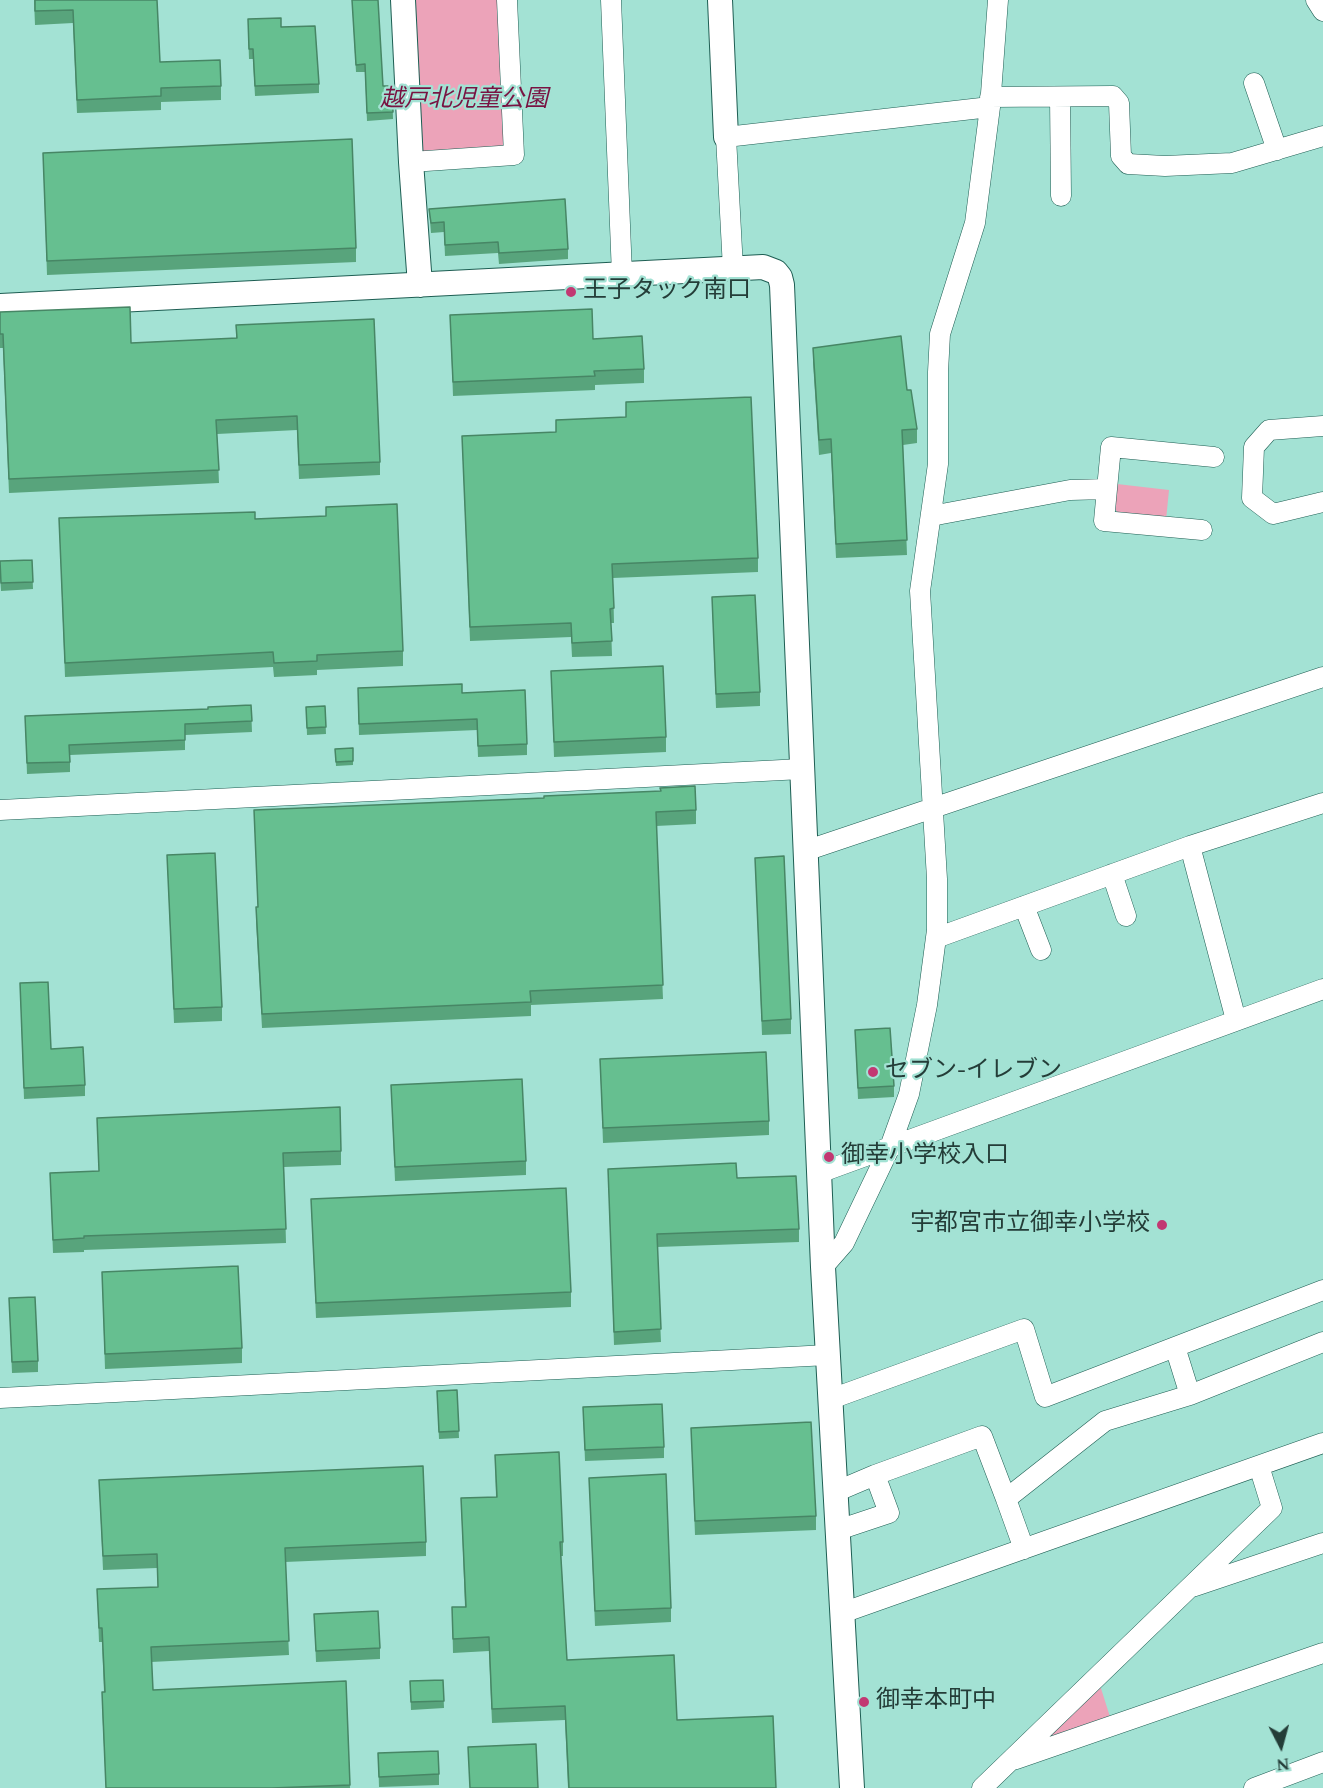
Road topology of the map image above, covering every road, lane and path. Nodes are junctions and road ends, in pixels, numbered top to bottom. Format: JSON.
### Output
{"nodes":[{"id":1,"x":403,"y":0,"type":"edge"},
{"id":2,"x":507,"y":0,"type":"edge"},
{"id":3,"x":611,"y":0,"type":"edge"},
{"id":4,"x":720,"y":0,"type":"edge"},
{"id":5,"x":998,"y":0,"type":"edge"},
{"id":6,"x":1316,"y":0,"type":"edge"},
{"id":7,"x":1323,"y":10,"type":"edge"},
{"id":8,"x":1254,"y":82,"type":"dead end"},
{"id":9,"x":1060,"y":97,"type":"junction"},
{"id":10,"x":990,"y":102,"type":"junction"},
{"id":11,"x":1323,"y":136,"type":"edge"},
{"id":12,"x":726,"y":137,"type":"junction"},
{"id":13,"x":1277,"y":150,"type":"junction"},
{"id":14,"x":411,"y":162,"type":"junction"},
{"id":15,"x":1061,"y":196,"type":"dead end"},
{"id":16,"x":733,"y":269,"type":"junction"},
{"id":17,"x":622,"y":274,"type":"junction"},
{"id":18,"x":420,"y":285,"type":"junction"},
{"id":19,"x":0,"y":306,"type":"edge"},
{"id":20,"x":1323,"y":426,"type":"edge"},
{"id":21,"x":1214,"y":457,"type":"dead end"},
{"id":22,"x":1107,"y":489,"type":"junction"},
{"id":23,"x":1323,"y":502,"type":"edge"},
{"id":24,"x":931,"y":516,"type":"junction"},
{"id":25,"x":1202,"y":530,"type":"dead end"},
{"id":26,"x":1323,"y":677,"type":"edge"},
{"id":27,"x":802,"y":769,"type":"junction"},
{"id":28,"x":1323,"y":803,"type":"edge"},
{"id":29,"x":934,"y":808,"type":"junction"},
{"id":30,"x":0,"y":810,"type":"edge"},
{"id":31,"x":1190,"y":846,"type":"junction"},
{"id":32,"x":805,"y":851,"type":"junction"},
{"id":33,"x":1112,"y":874,"type":"junction"},
{"id":34,"x":1024,"y":906,"type":"junction"},
{"id":35,"x":1126,"y":916,"type":"dead end"},
{"id":36,"x":936,"y":938,"type":"junction"},
{"id":37,"x":1041,"y":950,"type":"dead end"},
{"id":38,"x":1323,"y":988,"type":"edge"},
{"id":39,"x":1236,"y":1020,"type":"junction"},
{"id":40,"x":890,"y":1147,"type":"junction"},
{"id":41,"x":819,"y":1173,"type":"junction"},
{"id":42,"x":823,"y":1266,"type":"junction"},
{"id":43,"x":1323,"y":1290,"type":"edge"},
{"id":44,"x":1323,"y":1342,"type":"edge"},
{"id":45,"x":1175,"y":1347,"type":"junction"},
{"id":46,"x":828,"y":1355,"type":"junction"},
{"id":47,"x":1190,"y":1395,"type":"junction"},
{"id":48,"x":0,"y":1398,"type":"edge"},
{"id":49,"x":831,"y":1399,"type":"junction"},
{"id":50,"x":1323,"y":1443,"type":"edge"},
{"id":51,"x":1259,"y":1466,"type":"junction"},
{"id":52,"x":875,"y":1475,"type":"junction"},
{"id":53,"x":836,"y":1492,"type":"junction"},
{"id":54,"x":1006,"y":1499,"type":"junction"},
{"id":55,"x":838,"y":1530,"type":"junction"},
{"id":56,"x":1323,"y":1543,"type":"edge"},
{"id":57,"x":1024,"y":1549,"type":"junction"},
{"id":58,"x":1190,"y":1587,"type":"junction"},
{"id":59,"x":842,"y":1613,"type":"junction"},
{"id":60,"x":1323,"y":1653,"type":"edge"},
{"id":61,"x":1011,"y":1761,"type":"junction"},
{"id":62,"x":1323,"y":1762,"type":"edge"},
{"id":63,"x":852,"y":1788,"type":"edge"},
{"id":64,"x":982,"y":1788,"type":"edge"},
{"id":65,"x":1254,"y":1788,"type":"edge"}],
"edges":[{"from":1,"to":14,"type":"street"},
{"from":2,"to":14,"type":"street"},
{"from":3,"to":17,"type":"street"},
{"from":4,"to":12,"type":"street"},
{"from":5,"to":10,"type":"street"},
{"from":6,"to":7,"type":"street"},
{"from":8,"to":13,"type":"street"},
{"from":9,"to":10,"type":"street"},
{"from":9,"to":13,"type":"street"},
{"from":9,"to":15,"type":"street"},
{"from":10,"to":12,"type":"street"},
{"from":10,"to":24,"type":"street"},
{"from":11,"to":13,"type":"street"},
{"from":12,"to":16,"type":"street"},
{"from":14,"to":18,"type":"street"},
{"from":16,"to":17,"type":"street"},
{"from":16,"to":27,"type":"street"},
{"from":17,"to":18,"type":"street"},
{"from":18,"to":19,"type":"street"},
{"from":20,"to":23,"type":"street"},
{"from":21,"to":22,"type":"street"},
{"from":22,"to":24,"type":"street"},
{"from":22,"to":25,"type":"street"},
{"from":24,"to":29,"type":"street"},
{"from":26,"to":29,"type":"street"},
{"from":27,"to":30,"type":"street"},
{"from":27,"to":32,"type":"street"},
{"from":28,"to":31,"type":"street"},
{"from":29,"to":32,"type":"street"},
{"from":29,"to":36,"type":"street"},
{"from":31,"to":33,"type":"street"},
{"from":31,"to":39,"type":"street"},
{"from":32,"to":41,"type":"street"},
{"from":33,"to":34,"type":"street"},
{"from":33,"to":35,"type":"street"},
{"from":34,"to":36,"type":"street"},
{"from":34,"to":37,"type":"street"},
{"from":36,"to":40,"type":"street"},
{"from":38,"to":39,"type":"street"},
{"from":39,"to":40,"type":"street"},
{"from":40,"to":41,"type":"street"},
{"from":40,"to":42,"type":"street"},
{"from":41,"to":42,"type":"street"},
{"from":42,"to":46,"type":"street"},
{"from":43,"to":45,"type":"street"},
{"from":44,"to":47,"type":"street"},
{"from":45,"to":47,"type":"street"},
{"from":45,"to":49,"type":"street"},
{"from":46,"to":48,"type":"street"},
{"from":46,"to":49,"type":"street"},
{"from":47,"to":54,"type":"street"},
{"from":49,"to":53,"type":"street"},
{"from":50,"to":51,"type":"street"},
{"from":51,"to":57,"type":"street"},
{"from":51,"to":58,"type":"street"},
{"from":52,"to":53,"type":"street"},
{"from":52,"to":54,"type":"street"},
{"from":52,"to":55,"type":"street"},
{"from":53,"to":55,"type":"street"},
{"from":54,"to":57,"type":"street"},
{"from":55,"to":59,"type":"street"},
{"from":56,"to":58,"type":"street"},
{"from":57,"to":59,"type":"street"},
{"from":58,"to":61,"type":"street"},
{"from":59,"to":63,"type":"street"},
{"from":60,"to":61,"type":"street"},
{"from":61,"to":64,"type":"street"},
{"from":62,"to":65,"type":"street"}]}
